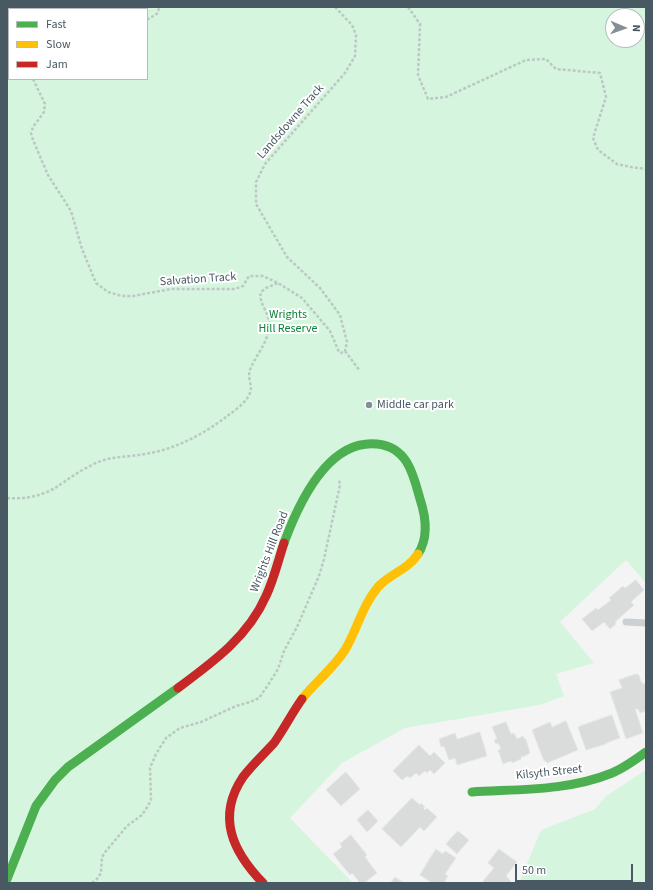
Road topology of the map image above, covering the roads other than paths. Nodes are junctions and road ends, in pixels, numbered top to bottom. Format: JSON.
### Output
{"nodes":[{"id":1,"x":626,"y":622,"type":"dead end"},
{"id":2,"x":646,"y":623,"type":"edge"},
{"id":3,"x":646,"y":752,"type":"edge"},
{"id":4,"x":472,"y":792,"type":"dead end"},
{"id":5,"x":7,"y":879,"type":"edge"},
{"id":6,"x":264,"y":883,"type":"edge"}],
"edges":[{"from":1,"to":2,"type":"lane"},
{"from":3,"to":4,"type":"street","name":"Kilsyth Street"},
{"from":5,"to":6,"type":"street","name":"Wrights Hill Road"}]}
